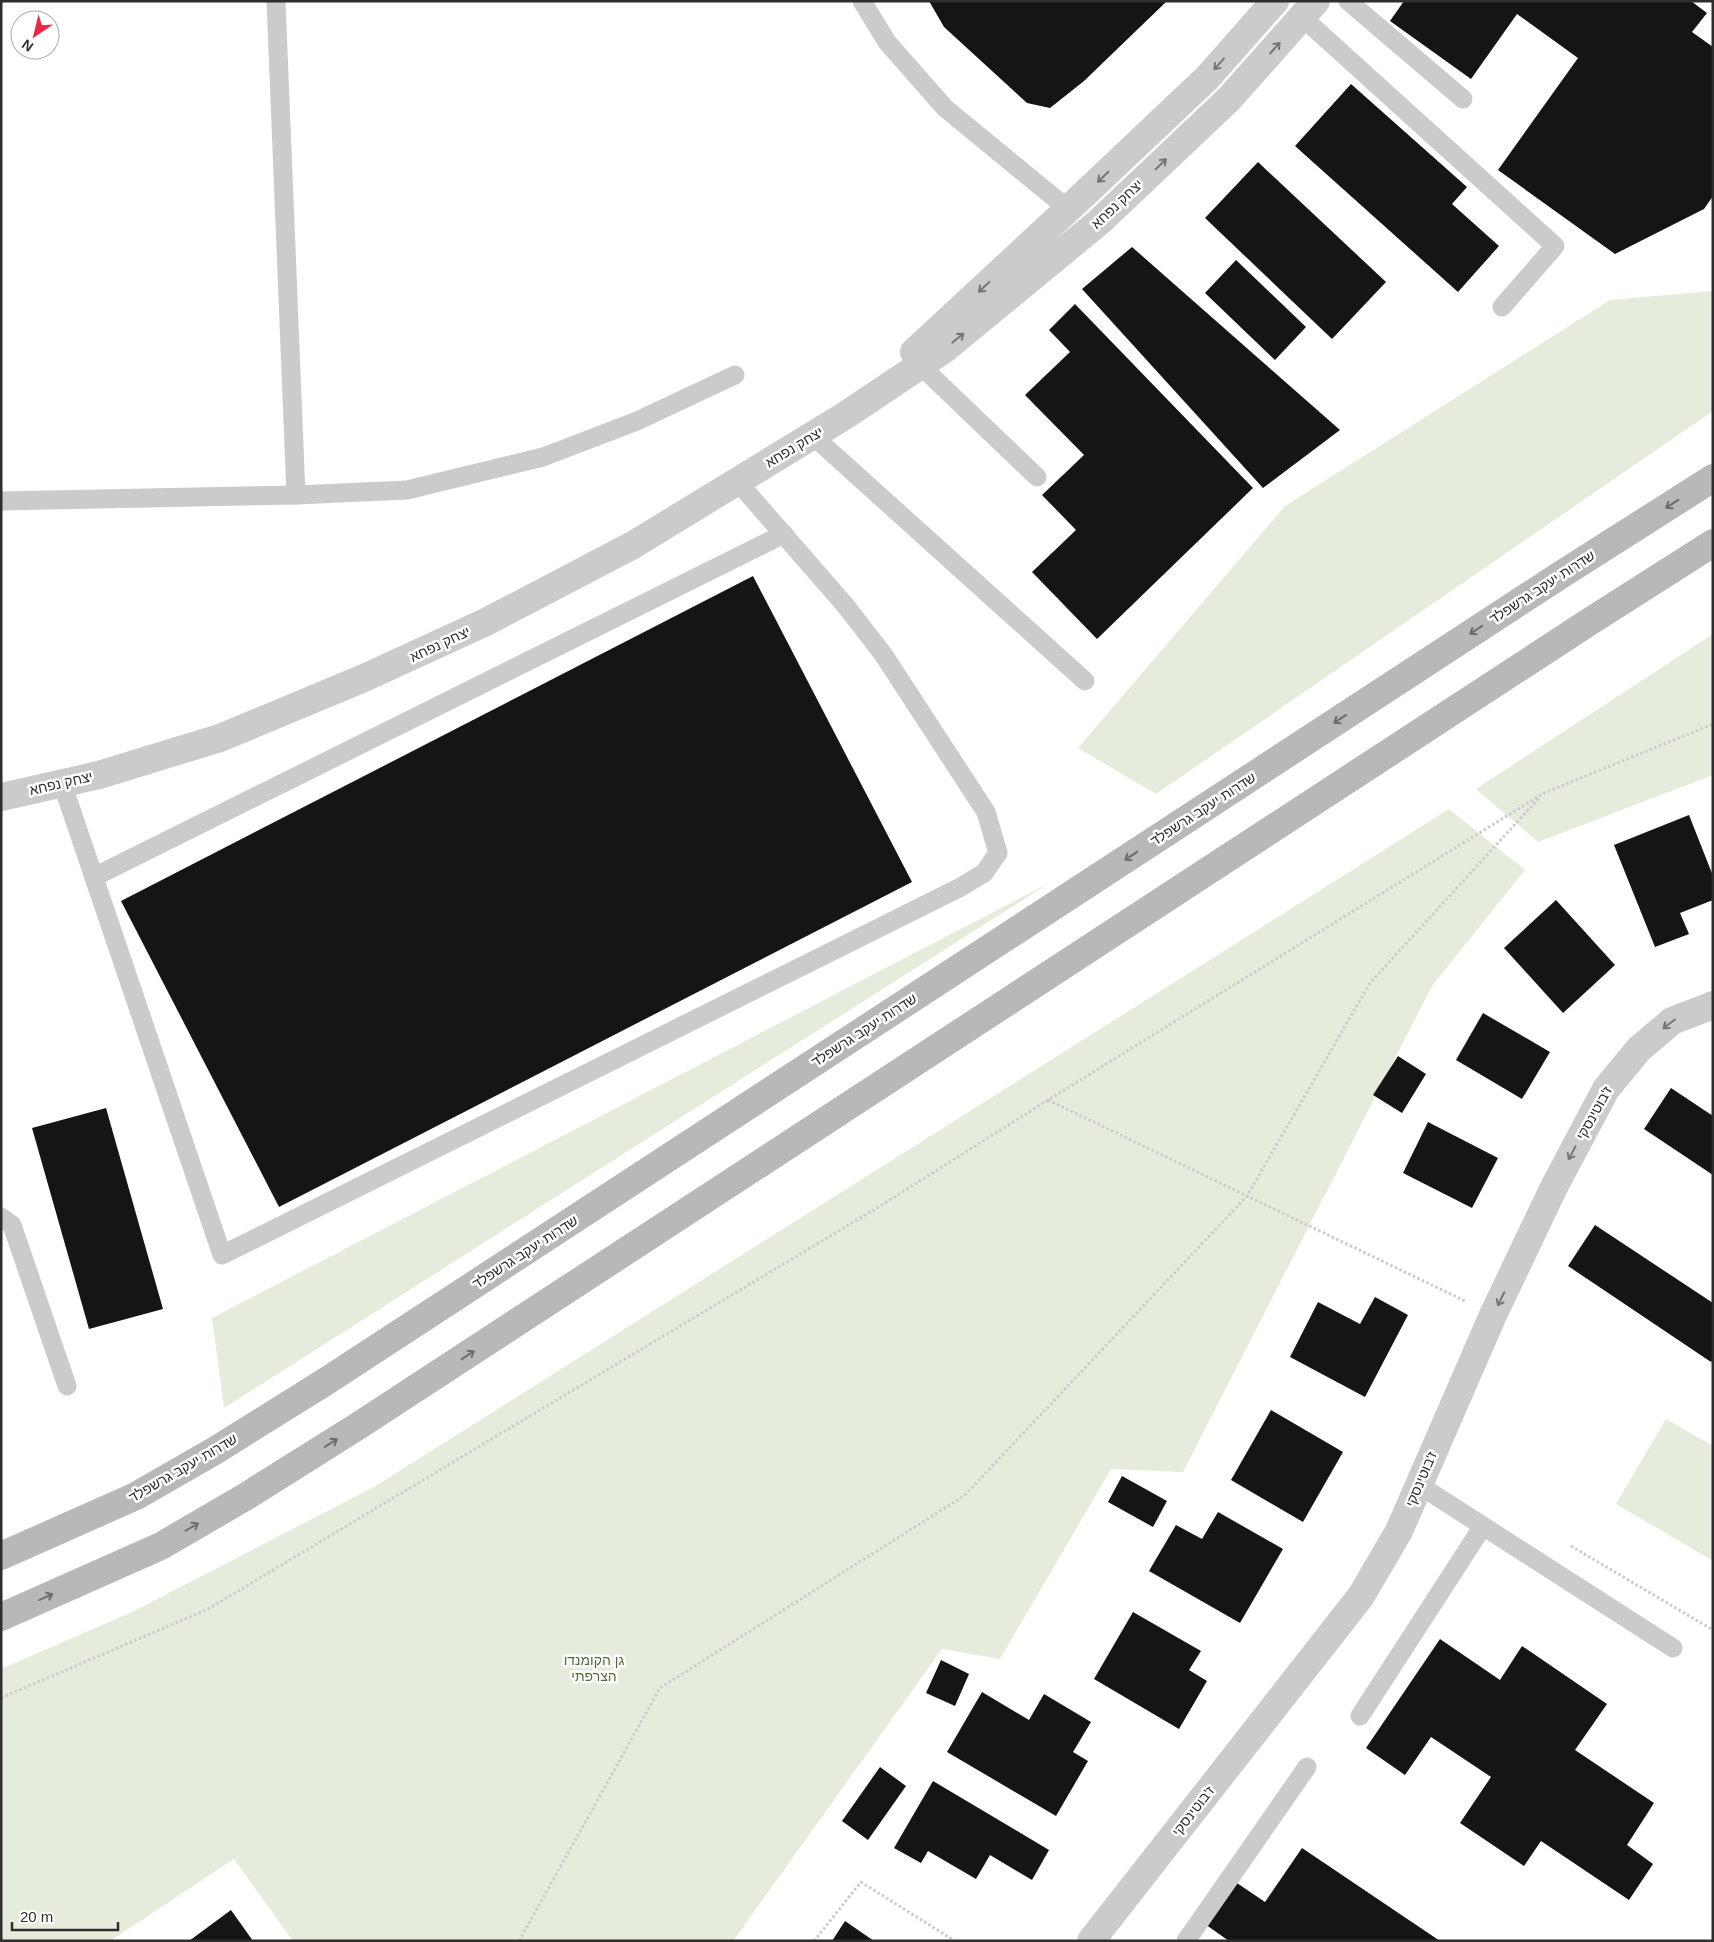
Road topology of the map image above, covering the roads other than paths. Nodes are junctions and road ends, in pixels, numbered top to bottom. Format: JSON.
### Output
{"nodes":[{"id":1,"x":276,"y":1,"type":"edge"},
{"id":2,"x":862,"y":1,"type":"edge"},
{"id":3,"x":1275,"y":1,"type":"edge"},
{"id":4,"x":1348,"y":1,"type":"edge"},
{"id":5,"x":1309,"y":9,"type":"edge"},
{"id":6,"x":1463,"y":99,"type":"dead end"},
{"id":7,"x":1068,"y":209,"type":"junction"},
{"id":8,"x":1502,"y":307,"type":"dead end"},
{"id":9,"x":920,"y":365,"type":"junction"},
{"id":10,"x":735,"y":376,"type":"dead end"},
{"id":11,"x":846,"y":415,"type":"junction"},
{"id":12,"x":812,"y":435,"type":"junction"},
{"id":13,"x":1037,"y":477,"type":"dead end"},
{"id":14,"x":1713,"y":478,"type":"edge"},
{"id":15,"x":738,"y":481,"type":"junction"},
{"id":16,"x":296,"y":495,"type":"junction"},
{"id":17,"x":1,"y":502,"type":"edge"},
{"id":18,"x":784,"y":534,"type":"junction"},
{"id":19,"x":1713,"y":543,"type":"edge"},
{"id":20,"x":1085,"y":681,"type":"dead end"},
{"id":21,"x":62,"y":783,"type":"junction"},
{"id":22,"x":1,"y":797,"type":"edge"},
{"id":23,"x":94,"y":877,"type":"junction"},
{"id":24,"x":1713,"y":1005,"type":"edge"},
{"id":25,"x":1,"y":1217,"type":"edge"},
{"id":26,"x":67,"y":1386,"type":"dead end"},
{"id":27,"x":1419,"y":1485,"type":"junction"},
{"id":28,"x":1483,"y":1526,"type":"junction"},
{"id":29,"x":1,"y":1556,"type":"edge"},
{"id":30,"x":1,"y":1617,"type":"edge"},
{"id":31,"x":1673,"y":1648,"type":"dead end"},
{"id":32,"x":1360,"y":1716,"type":"dead end"},
{"id":33,"x":1307,"y":1767,"type":"dead end"},
{"id":34,"x":1091,"y":1941,"type":"edge"},
{"id":35,"x":1186,"y":1941,"type":"edge"}],
"edges":[{"from":1,"to":16,"type":"lane"},
{"from":2,"to":7,"type":"lane"},
{"from":3,"to":7,"type":"street","name":"יצחק נפחא","one_way":true},
{"from":4,"to":6,"type":"lane"},
{"from":5,"to":8,"type":"lane"},
{"from":9,"to":5,"type":"street","name":"יצחק נפחא","one_way":true},
{"from":7,"to":11,"type":"street","name":"יצחק נפחא","one_way":true},
{"from":9,"to":11,"type":"street","name":"יצחק נפחא"},
{"from":9,"to":13,"type":"lane"},
{"from":10,"to":16,"type":"lane"},
{"from":11,"to":12,"type":"street","name":"יצחק נפחא"},
{"from":12,"to":15,"type":"street","name":"יצחק נפחא"},
{"from":12,"to":20,"type":"lane"},
{"from":14,"to":29,"type":"main road","name":"שדרות יעקב גרשפלד","one_way":true},
{"from":15,"to":18,"type":"lane"},
{"from":15,"to":21,"type":"street","name":"יצחק נפחא"},
{"from":16,"to":17,"type":"lane"},
{"from":18,"to":23,"type":"lane"},
{"from":18,"to":23,"type":"lane"},
{"from":30,"to":19,"type":"main road","one_way":true},
{"from":21,"to":22,"type":"street","name":"יצחק נפחא"},
{"from":21,"to":23,"type":"lane"},
{"from":24,"to":27,"type":"street","name":"ז'בוטינסקי","one_way":true},
{"from":25,"to":26,"type":"lane"},
{"from":27,"to":28,"type":"lane"},
{"from":27,"to":34,"type":"street","name":"ז'בוטינסקי"},
{"from":28,"to":31,"type":"lane"},
{"from":28,"to":32,"type":"lane"},
{"from":33,"to":35,"type":"lane"}]}
